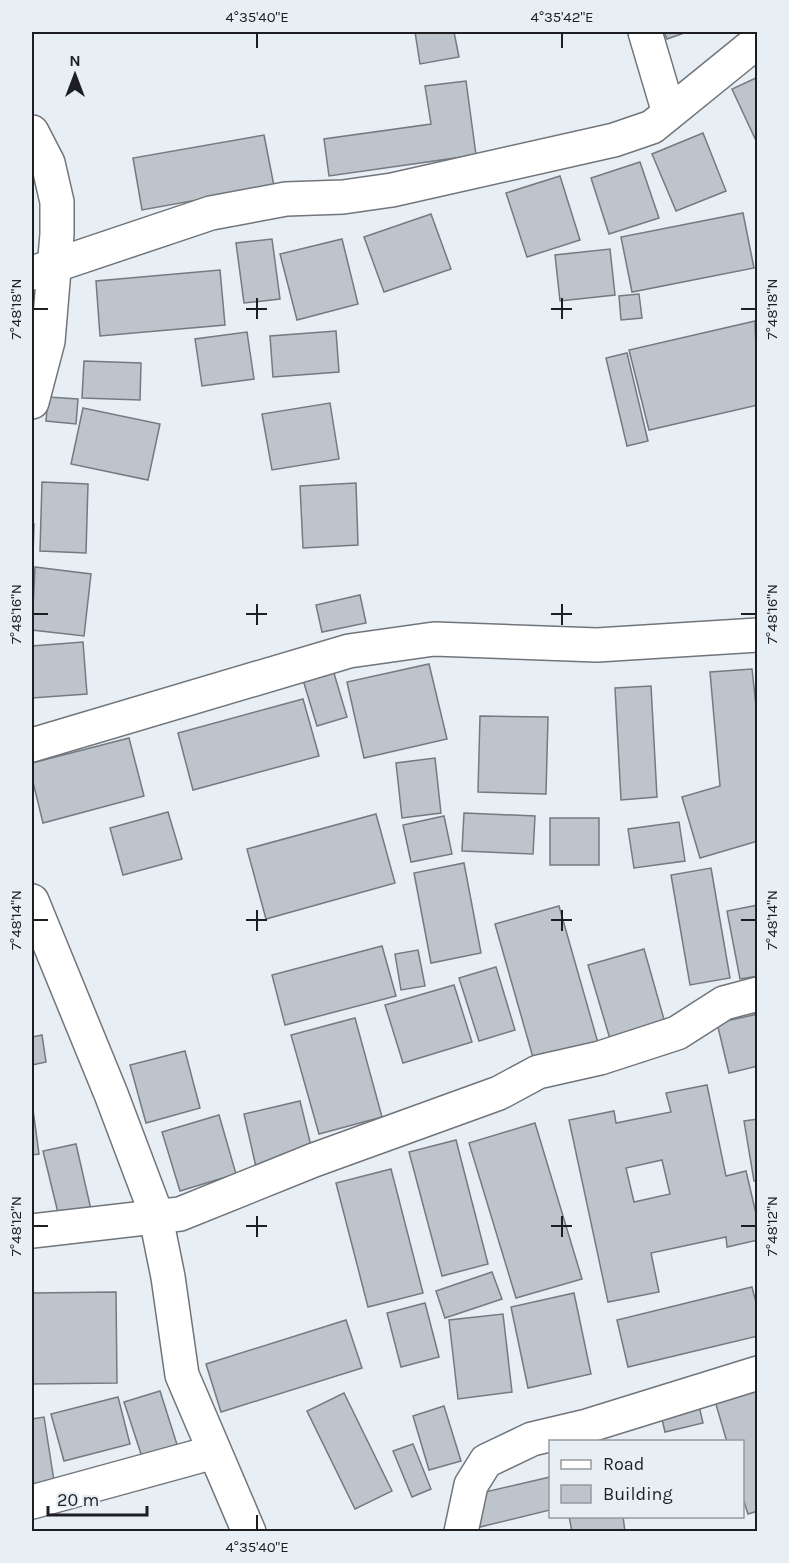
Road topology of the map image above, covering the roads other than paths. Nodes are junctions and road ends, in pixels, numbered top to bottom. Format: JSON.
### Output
{"nodes":[{"id":1,"x":645,"y":32,"type":"edge"},
{"id":2,"x":758,"y":41,"type":"edge"},
{"id":3,"x":669,"y":113,"type":"junction"},
{"id":4,"x":32,"y":132,"type":"edge"},
{"id":5,"x":43,"y":268,"type":"edge"},
{"id":6,"x":32,"y":402,"type":"edge"},
{"id":7,"x":758,"y":635,"type":"edge"},
{"id":8,"x":32,"y":745,"type":"edge"},
{"id":9,"x":32,"y":901,"type":"edge"},
{"id":10,"x":758,"y":993,"type":"edge"},
{"id":11,"x":155,"y":1219,"type":"junction"},
{"id":12,"x":32,"y":1231,"type":"edge"},
{"id":13,"x":758,"y":1373,"type":"edge"},
{"id":14,"x":214,"y":1452,"type":"junction"},
{"id":15,"x":32,"y":1502,"type":"edge"},
{"id":16,"x":249,"y":1532,"type":"edge"},
{"id":17,"x":461,"y":1532,"type":"edge"}],
"edges":[{"from":1,"to":3,"type":"street"},
{"from":2,"to":3,"type":"street"},
{"from":3,"to":5,"type":"street"},
{"from":4,"to":5,"type":"street"},
{"from":5,"to":6,"type":"street"},
{"from":7,"to":8,"type":"street"},
{"from":9,"to":11,"type":"street"},
{"from":10,"to":11,"type":"street"},
{"from":11,"to":12,"type":"street"},
{"from":11,"to":14,"type":"street"},
{"from":13,"to":17,"type":"street"},
{"from":14,"to":15,"type":"street"},
{"from":14,"to":16,"type":"street"}]}
